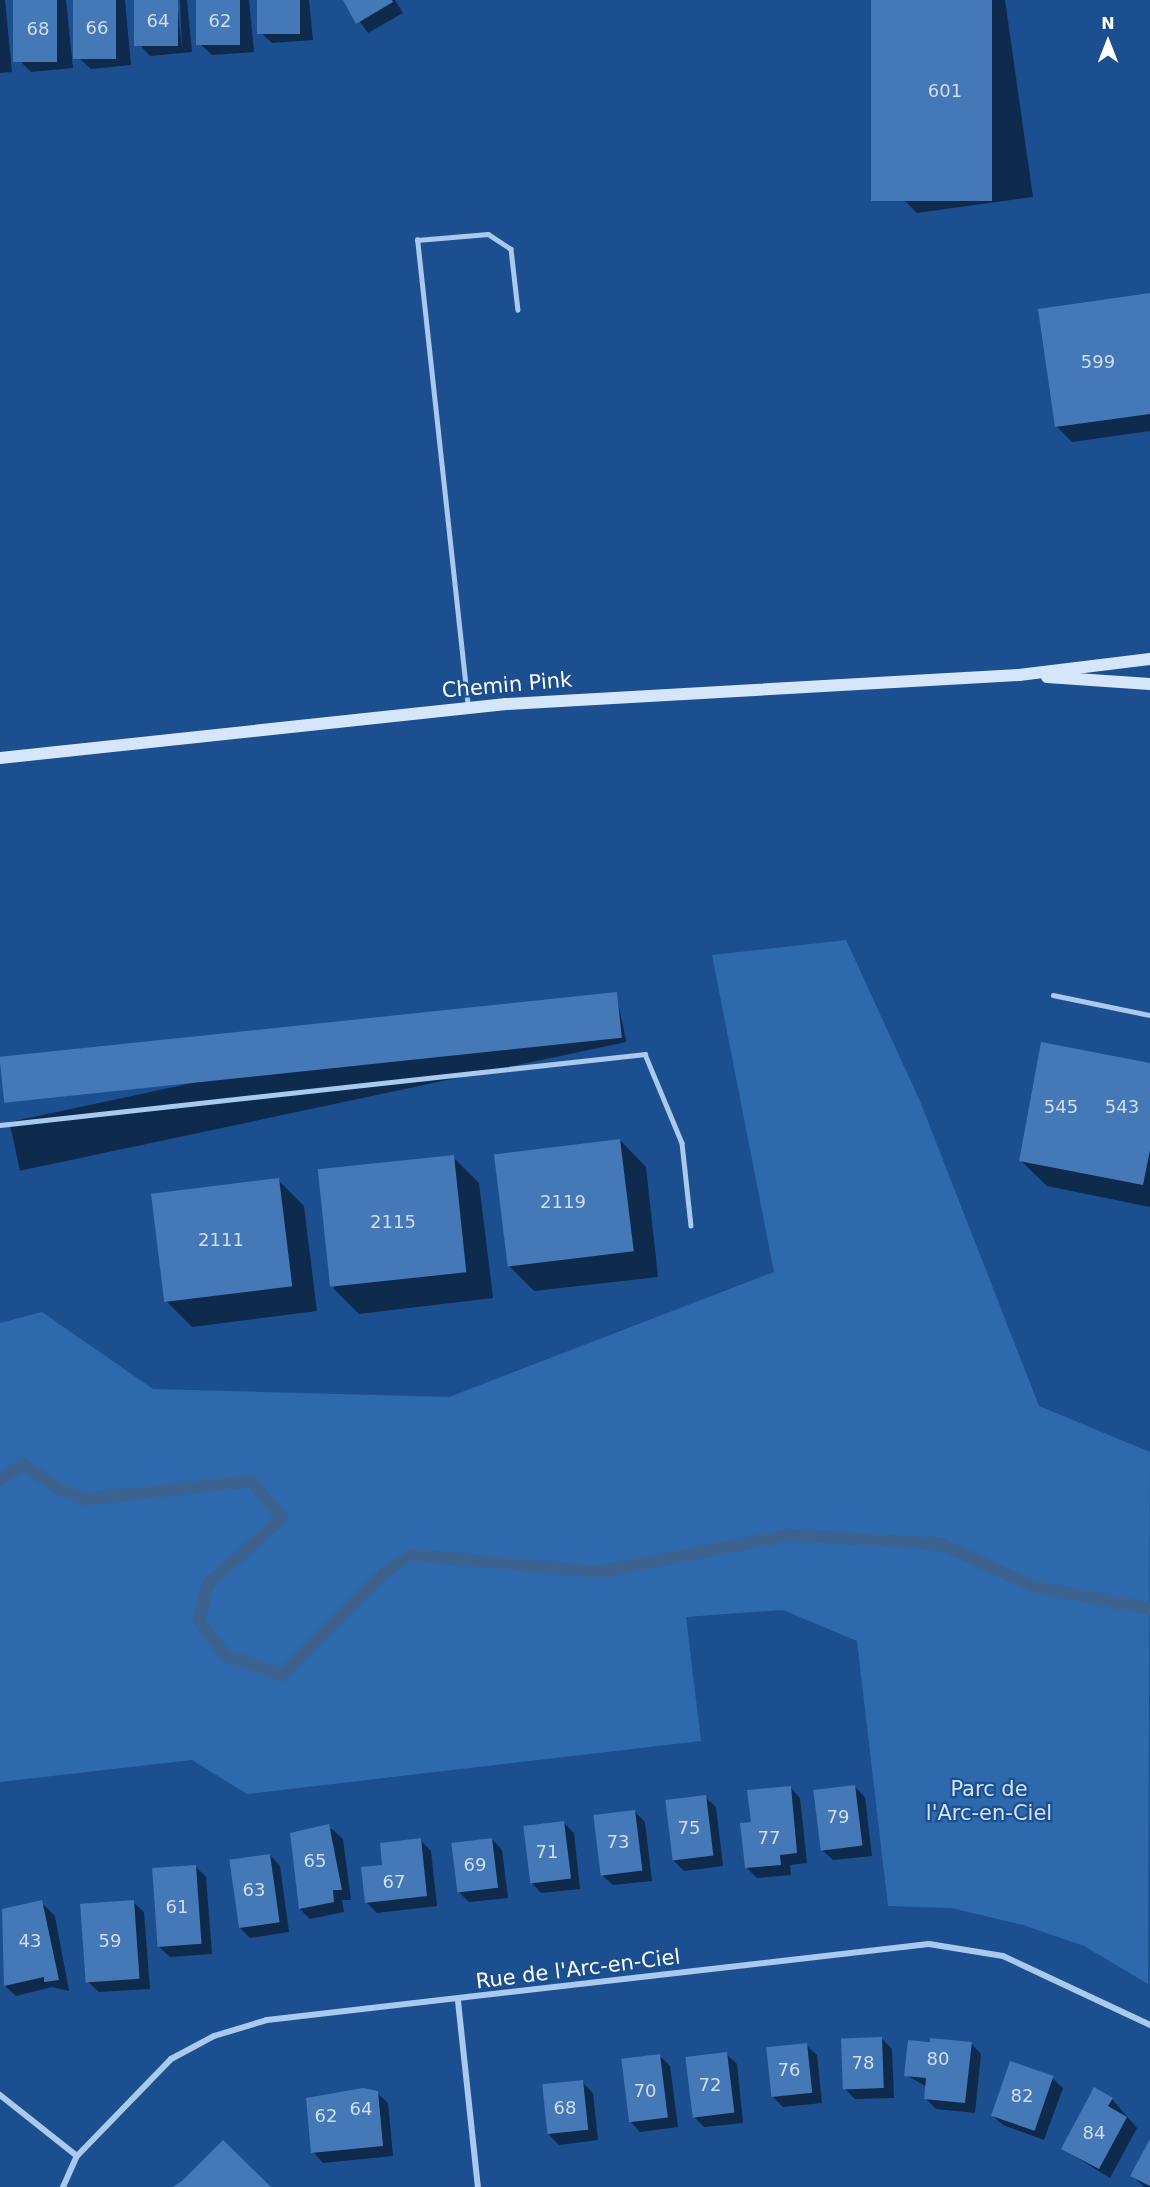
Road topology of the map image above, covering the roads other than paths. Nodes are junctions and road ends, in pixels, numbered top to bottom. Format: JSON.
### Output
{"nodes":[{"id":1,"x":518,"y":310,"type":"dead end"},
{"id":2,"x":1150,"y":659,"type":"edge"},
{"id":3,"x":1019,"y":675,"type":"junction"},
{"id":4,"x":1150,"y":684,"type":"edge"},
{"id":5,"x":468,"y":708,"type":"junction"},
{"id":6,"x":0,"y":758,"type":"edge"},
{"id":7,"x":1053,"y":995,"type":"dead end"},
{"id":8,"x":1150,"y":1015,"type":"edge"},
{"id":9,"x":0,"y":1125,"type":"edge"},
{"id":10,"x":691,"y":1226,"type":"dead end"},
{"id":11,"x":458,"y":2001,"type":"junction"},
{"id":12,"x":1150,"y":2025,"type":"edge"},
{"id":13,"x":0,"y":2095,"type":"edge"},
{"id":14,"x":77,"y":2156,"type":"junction"},
{"id":15,"x":63,"y":2187,"type":"edge"},
{"id":16,"x":478,"y":2187,"type":"edge"}],
"edges":[{"from":1,"to":5,"type":"lane"},
{"from":2,"to":3,"type":"main road","name":"Chemin Pink"},
{"from":3,"to":4,"type":"main road","name":"Chemin Pink"},
{"from":3,"to":5,"type":"main road","name":"Chemin Pink"},
{"from":5,"to":6,"type":"main road","name":"Chemin Pink"},
{"from":7,"to":8,"type":"lane"},
{"from":9,"to":10,"type":"lane"},
{"from":11,"to":12,"type":"street","name":"Rue de l'Arc-en-Ciel"},
{"from":11,"to":14,"type":"street","name":"Rue de l'Arc-en-Ciel"},
{"from":11,"to":16,"type":"street"},
{"from":13,"to":14,"type":"street"},
{"from":14,"to":15,"type":"street","name":"Rue de l'Arc-en-Ciel"}]}
